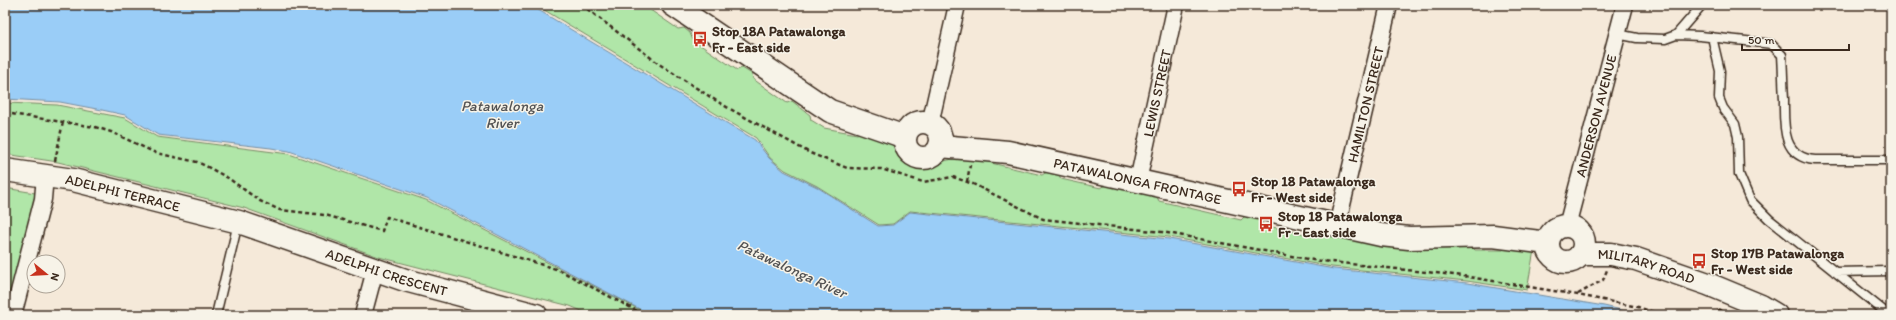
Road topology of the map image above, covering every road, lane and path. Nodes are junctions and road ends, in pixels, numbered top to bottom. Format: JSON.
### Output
{"nodes":[{"id":1,"x":582,"y":5,"type":"edge"},
{"id":2,"x":673,"y":5,"type":"edge"},
{"id":3,"x":957,"y":5,"type":"edge"},
{"id":4,"x":1176,"y":5,"type":"edge"},
{"id":5,"x":1388,"y":5,"type":"edge"},
{"id":6,"x":1625,"y":5,"type":"edge"},
{"id":7,"x":1702,"y":5,"type":"edge"},
{"id":8,"x":1617,"y":34,"type":"junction"},
{"id":9,"x":1676,"y":35,"type":"junction"},
{"id":10,"x":1712,"y":37,"type":"junction"},
{"id":11,"x":5,"y":113,"type":"edge"},
{"id":12,"x":63,"y":122,"type":"junction"},
{"id":13,"x":930,"y":124,"type":"junction"},
{"id":14,"x":905,"y":138,"type":"junction"},
{"id":15,"x":940,"y":146,"type":"junction"},
{"id":16,"x":1891,"y":160,"type":"edge"},
{"id":17,"x":970,"y":164,"type":"dead end"},
{"id":18,"x":5,"y":170,"type":"edge"},
{"id":19,"x":48,"y":176,"type":"junction"},
{"id":20,"x":1138,"y":180,"type":"junction"},
{"id":21,"x":967,"y":182,"type":"junction"},
{"id":22,"x":239,"y":222,"type":"junction"},
{"id":23,"x":1337,"y":226,"type":"junction"},
{"id":24,"x":1567,"y":226,"type":"junction"},
{"id":25,"x":1548,"y":243,"type":"junction"},
{"id":26,"x":1581,"y":254,"type":"junction"},
{"id":27,"x":1608,"y":267,"type":"dead end"},
{"id":28,"x":375,"y":270,"type":"junction"},
{"id":29,"x":1891,"y":271,"type":"edge"},
{"id":30,"x":1835,"y":272,"type":"junction"},
{"id":31,"x":1578,"y":295,"type":"junction"},
{"id":32,"x":13,"y":315,"type":"edge"},
{"id":33,"x":216,"y":315,"type":"edge"},
{"id":34,"x":363,"y":315,"type":"edge"},
{"id":35,"x":536,"y":315,"type":"edge"},
{"id":36,"x":645,"y":315,"type":"edge"},
{"id":37,"x":1662,"y":315,"type":"edge"},
{"id":38,"x":1776,"y":315,"type":"edge"},
{"id":39,"x":1889,"y":315,"type":"edge"}],
"edges":[{"from":1,"to":21,"type":"path"},
{"from":2,"to":14,"type":"street"},
{"from":3,"to":13,"type":"street"},
{"from":4,"to":20,"type":"street","name":"LEWIS STREET"},
{"from":5,"to":23,"type":"street","name":"HAMILTON STREET"},
{"from":6,"to":8,"type":"street","name":"ANDERSON AVENUE"},
{"from":7,"to":9,"type":"lane"},
{"from":8,"to":9,"type":"lane"},
{"from":8,"to":24,"type":"street","name":"ANDERSON AVENUE"},
{"from":9,"to":10,"type":"lane"},
{"from":10,"to":16,"type":"lane"},
{"from":10,"to":30,"type":"lane"},
{"from":11,"to":12,"type":"path"},
{"from":12,"to":19,"type":"path"},
{"from":12,"to":36,"type":"path"},
{"from":13,"to":14,"type":"street"},
{"from":13,"to":15,"type":"street"},
{"from":14,"to":15,"type":"street"},
{"from":15,"to":20,"type":"street","name":"PATAWALONGA FRONTAGE"},
{"from":17,"to":21,"type":"path"},
{"from":18,"to":19,"type":"street","name":"ADELPHI TERRACE"},
{"from":19,"to":22,"type":"street","name":"ADELPHI TERRACE"},
{"from":19,"to":32,"type":"street"},
{"from":20,"to":23,"type":"street","name":"PATAWALONGA FRONTAGE"},
{"from":21,"to":31,"type":"path"},
{"from":22,"to":28,"type":"street","name":"ADELPHI CRESCENT"},
{"from":22,"to":33,"type":"lane"},
{"from":23,"to":25,"type":"street","name":"PATAWALONGA FRONTAGE"},
{"from":24,"to":25,"type":"street"},
{"from":24,"to":26,"type":"street"},
{"from":25,"to":26,"type":"street"},
{"from":26,"to":38,"type":"street","name":"MILITARY ROAD"},
{"from":27,"to":31,"type":"path"},
{"from":28,"to":34,"type":"street"},
{"from":28,"to":35,"type":"street","name":"ADELPHI CRESCENT"},
{"from":29,"to":30,"type":"lane"},
{"from":30,"to":39,"type":"lane"},
{"from":31,"to":37,"type":"path"}]}
